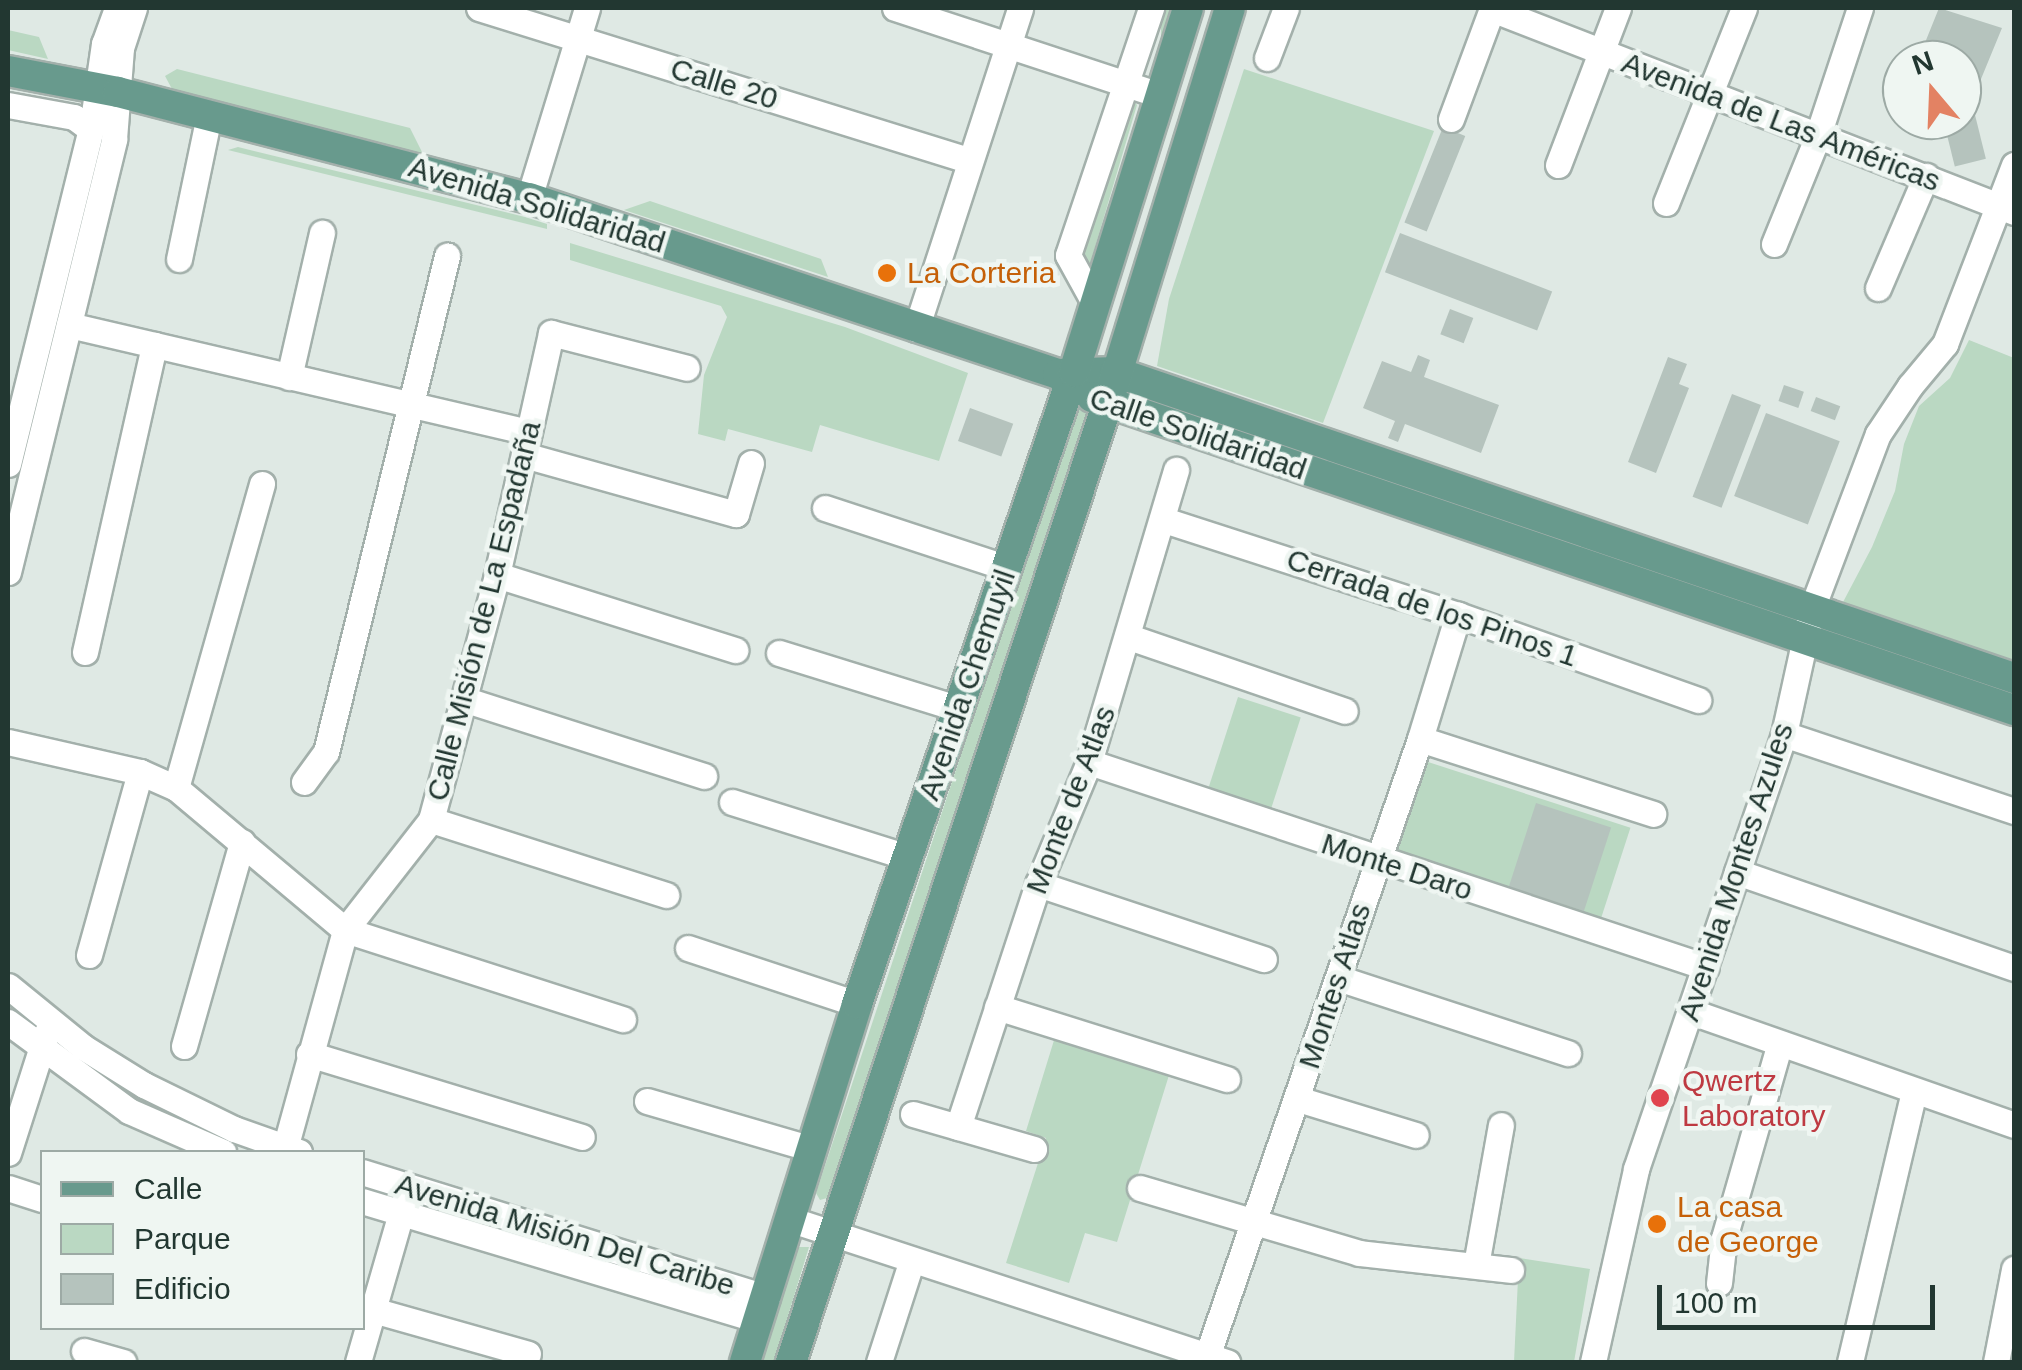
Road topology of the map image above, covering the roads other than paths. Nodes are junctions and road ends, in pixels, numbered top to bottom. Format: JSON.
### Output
{"nodes":[{"id":1,"x":116,"y":8,"type":"edge"},
{"id":2,"x":134,"y":8,"type":"edge"},
{"id":3,"x":479,"y":8,"type":"edge"},
{"id":4,"x":587,"y":8,"type":"edge"},
{"id":5,"x":895,"y":8,"type":"edge"},
{"id":6,"x":1020,"y":8,"type":"edge"},
{"id":7,"x":1152,"y":8,"type":"edge"},
{"id":8,"x":1188,"y":8,"type":"edge"},
{"id":9,"x":1230,"y":8,"type":"edge"},
{"id":10,"x":1286,"y":8,"type":"edge"},
{"id":11,"x":1618,"y":8,"type":"edge"},
{"id":12,"x":1744,"y":8,"type":"edge"},
{"id":13,"x":1492,"y":9,"type":"edge"},
{"id":14,"x":1853,"y":10,"type":"edge"},
{"id":15,"x":577,"y":38,"type":"junction"},
{"id":16,"x":1008,"y":44,"type":"junction"},
{"id":17,"x":1600,"y":54,"type":"junction"},
{"id":18,"x":1266,"y":58,"type":"dead end"},
{"id":19,"x":11,"y":75,"type":"edge"},
{"id":20,"x":1126,"y":82,"type":"junction"},
{"id":21,"x":107,"y":90,"type":"junction"},
{"id":22,"x":1710,"y":94,"type":"junction"},
{"id":23,"x":1160,"y":95,"type":"junction"},
{"id":24,"x":8,"y":104,"type":"edge"},
{"id":25,"x":209,"y":116,"type":"junction"},
{"id":26,"x":1450,"y":119,"type":"dead end"},
{"id":27,"x":91,"y":130,"type":"junction"},
{"id":28,"x":1817,"y":138,"type":"junction"},
{"id":29,"x":968,"y":160,"type":"junction"},
{"id":30,"x":1558,"y":165,"type":"dead end"},
{"id":31,"x":2014,"y":165,"type":"edge"},
{"id":32,"x":1926,"y":176,"type":"junction"},
{"id":33,"x":529,"y":198,"type":"junction"},
{"id":34,"x":1666,"y":203,"type":"dead end"},
{"id":35,"x":2006,"y":208,"type":"edge"},
{"id":36,"x":322,"y":233,"type":"dead end"},
{"id":37,"x":1774,"y":244,"type":"dead end"},
{"id":38,"x":448,"y":256,"type":"dead end"},
{"id":39,"x":179,"y":259,"type":"dead end"},
{"id":40,"x":1878,"y":288,"type":"dead end"},
{"id":41,"x":1096,"y":306,"type":"junction"},
{"id":42,"x":69,"y":325,"type":"junction"},
{"id":43,"x":916,"y":329,"type":"junction"},
{"id":44,"x":154,"y":345,"type":"junction"},
{"id":45,"x":687,"y":368,"type":"dead end"},
{"id":46,"x":288,"y":377,"type":"junction"},
{"id":47,"x":1067,"y":378,"type":"junction"},
{"id":48,"x":1112,"y":387,"type":"junction"},
{"id":49,"x":412,"y":406,"type":"junction"},
{"id":50,"x":14,"y":415,"type":"edge"},
{"id":51,"x":44,"y":427,"type":"junction"},
{"id":52,"x":527,"y":444,"type":"junction"},
{"id":53,"x":751,"y":462,"type":"dead end"},
{"id":54,"x":8,"y":464,"type":"edge"},
{"id":55,"x":1176,"y":470,"type":"dead end"},
{"id":56,"x":262,"y":484,"type":"dead end"},
{"id":57,"x":826,"y":508,"type":"dead end"},
{"id":58,"x":1164,"y":520,"type":"junction"},
{"id":59,"x":1008,"y":568,"type":"junction"},
{"id":60,"x":8,"y":572,"type":"edge"},
{"id":61,"x":497,"y":575,"type":"junction"},
{"id":62,"x":1811,"y":612,"type":"junction"},
{"id":63,"x":1458,"y":614,"type":"junction"},
{"id":64,"x":1129,"y":638,"type":"junction"},
{"id":65,"x":1802,"y":641,"type":"junction"},
{"id":66,"x":735,"y":650,"type":"dead end"},
{"id":67,"x":84,"y":652,"type":"dead end"},
{"id":68,"x":778,"y":653,"type":"dead end"},
{"id":69,"x":2014,"y":678,"type":"edge"},
{"id":70,"x":466,"y":700,"type":"junction"},
{"id":71,"x":1698,"y":700,"type":"dead end"},
{"id":72,"x":956,"y":708,"type":"junction"},
{"id":73,"x":2014,"y":710,"type":"edge"},
{"id":74,"x":1345,"y":711,"type":"dead end"},
{"id":75,"x":1784,"y":734,"type":"junction"},
{"id":76,"x":1420,"y":739,"type":"junction"},
{"id":77,"x":8,"y":742,"type":"edge"},
{"id":78,"x":1089,"y":762,"type":"junction"},
{"id":79,"x":140,"y":772,"type":"junction"},
{"id":80,"x":704,"y":776,"type":"dead end"},
{"id":81,"x":304,"y":782,"type":"dead end"},
{"id":82,"x":176,"y":788,"type":"junction"},
{"id":83,"x":732,"y":802,"type":"dead end"},
{"id":84,"x":2014,"y":811,"type":"edge"},
{"id":85,"x":1653,"y":814,"type":"dead end"},
{"id":86,"x":431,"y":820,"type":"junction"},
{"id":87,"x":242,"y":842,"type":"junction"},
{"id":88,"x":906,"y":857,"type":"junction"},
{"id":89,"x":1376,"y":861,"type":"junction"},
{"id":90,"x":1737,"y":872,"type":"junction"},
{"id":91,"x":1038,"y":884,"type":"junction"},
{"id":92,"x":666,"y":895,"type":"dead end"},
{"id":93,"x":344,"y":930,"type":"junction"},
{"id":94,"x":688,"y":948,"type":"dead end"},
{"id":95,"x":89,"y":954,"type":"dead end"},
{"id":96,"x":1264,"y":959,"type":"dead end"},
{"id":97,"x":1706,"y":968,"type":"junction"},
{"id":98,"x":2014,"y":968,"type":"edge"},
{"id":99,"x":1338,"y":978,"type":"junction"},
{"id":100,"x":8,"y":986,"type":"edge"},
{"id":101,"x":857,"y":1004,"type":"junction"},
{"id":102,"x":997,"y":1008,"type":"junction"},
{"id":103,"x":1692,"y":1012,"type":"junction"},
{"id":104,"x":623,"y":1019,"type":"dead end"},
{"id":105,"x":51,"y":1020,"type":"junction"},
{"id":106,"x":8,"y":1022,"type":"edge"},
{"id":107,"x":184,"y":1046,"type":"dead end"},
{"id":108,"x":1779,"y":1046,"type":"junction"},
{"id":109,"x":41,"y":1047,"type":"junction"},
{"id":110,"x":1568,"y":1053,"type":"dead end"},
{"id":111,"x":309,"y":1054,"type":"junction"},
{"id":112,"x":1227,"y":1080,"type":"dead end"},
{"id":113,"x":1914,"y":1091,"type":"junction"},
{"id":114,"x":1298,"y":1099,"type":"junction"},
{"id":115,"x":647,"y":1101,"type":"dead end"},
{"id":116,"x":913,"y":1114,"type":"dead end"},
{"id":117,"x":13,"y":1118,"type":"edge"},
{"id":118,"x":1501,"y":1124,"type":"dead end"},
{"id":119,"x":2014,"y":1125,"type":"edge"},
{"id":120,"x":958,"y":1127,"type":"junction"},
{"id":121,"x":1416,"y":1135,"type":"dead end"},
{"id":122,"x":582,"y":1137,"type":"dead end"},
{"id":123,"x":1034,"y":1148,"type":"dead end"},
{"id":124,"x":812,"y":1149,"type":"junction"},
{"id":125,"x":219,"y":1150,"type":"edge"},
{"id":126,"x":287,"y":1150,"type":"edge"},
{"id":127,"x":289,"y":1150,"type":"edge"},
{"id":128,"x":8,"y":1153,"type":"edge"},
{"id":129,"x":365,"y":1173,"type":"edge"},
{"id":130,"x":408,"y":1187,"type":"junction"},
{"id":131,"x":8,"y":1188,"type":"edge"},
{"id":132,"x":1140,"y":1188,"type":"dead end"},
{"id":133,"x":40,"y":1199,"type":"edge"},
{"id":134,"x":365,"y":1203,"type":"edge"},
{"id":135,"x":401,"y":1213,"type":"junction"},
{"id":136,"x":792,"y":1220,"type":"junction"},
{"id":137,"x":1252,"y":1223,"type":"junction"},
{"id":138,"x":832,"y":1233,"type":"junction"},
{"id":139,"x":912,"y":1260,"type":"junction"},
{"id":140,"x":1476,"y":1265,"type":"junction"},
{"id":141,"x":1511,"y":1270,"type":"dead end"},
{"id":142,"x":2014,"y":1270,"type":"edge"},
{"id":143,"x":1720,"y":1283,"type":"dead end"},
{"id":144,"x":763,"y":1309,"type":"junction"},
{"id":145,"x":373,"y":1310,"type":"junction"},
{"id":146,"x":84,"y":1351,"type":"dead end"},
{"id":147,"x":528,"y":1354,"type":"dead end"},
{"id":148,"x":1213,"y":1360,"type":"edge"},
{"id":149,"x":123,"y":1362,"type":"edge"},
{"id":150,"x":358,"y":1362,"type":"edge"},
{"id":151,"x":744,"y":1362,"type":"edge"},
{"id":152,"x":790,"y":1362,"type":"edge"},
{"id":153,"x":879,"y":1362,"type":"edge"},
{"id":154,"x":1594,"y":1362,"type":"edge"},
{"id":155,"x":1850,"y":1362,"type":"edge"},
{"id":156,"x":1996,"y":1362,"type":"edge"}],
"edges":[{"from":1,"to":21,"type":"street"},
{"from":2,"to":21,"type":"street"},
{"from":3,"to":15,"type":"street","name":"Calle 20"},
{"from":4,"to":15,"type":"street"},
{"from":5,"to":16,"type":"street"},
{"from":6,"to":16,"type":"street"},
{"from":7,"to":20,"type":"street"},
{"from":8,"to":23,"type":"main road","name":"Avenida Chemuyil"},
{"from":9,"to":48,"type":"main road","name":"Avenida Chemuyil"},
{"from":10,"to":18,"type":"street"},
{"from":11,"to":17,"type":"street"},
{"from":12,"to":22,"type":"street"},
{"from":13,"to":17,"type":"street","name":"Avenida de Las Américas"},
{"from":13,"to":26,"type":"street"},
{"from":14,"to":28,"type":"street"},
{"from":15,"to":29,"type":"street","name":"Calle 20"},
{"from":15,"to":33,"type":"street"},
{"from":16,"to":20,"type":"street"},
{"from":16,"to":29,"type":"street"},
{"from":17,"to":22,"type":"street","name":"Avenida de Las Américas"},
{"from":17,"to":30,"type":"street"},
{"from":19,"to":21,"type":"main road","name":"Avenida Solidaridad"},
{"from":20,"to":23,"type":"street"},
{"from":20,"to":41,"type":"street"},
{"from":21,"to":25,"type":"main road","name":"Avenida Solidaridad"},
{"from":21,"to":27,"type":"street"},
{"from":21,"to":42,"type":"street"},
{"from":22,"to":28,"type":"street","name":"Avenida de Las Américas"},
{"from":22,"to":34,"type":"street"},
{"from":23,"to":41,"type":"main road","name":"Avenida Chemuyil"},
{"from":24,"to":27,"type":"street"},
{"from":25,"to":33,"type":"main road","name":"Avenida Solidaridad"},
{"from":25,"to":39,"type":"street"},
{"from":27,"to":50,"type":"street"},
{"from":28,"to":32,"type":"street","name":"Avenida de Las Américas"},
{"from":28,"to":37,"type":"street"},
{"from":29,"to":43,"type":"street"},
{"from":31,"to":35,"type":"street","name":"Avenida Montes Azules"},
{"from":32,"to":35,"type":"street","name":"Avenida de Las Américas"},
{"from":32,"to":40,"type":"street"},
{"from":33,"to":43,"type":"main road","name":"Avenida Solidaridad"},
{"from":35,"to":62,"type":"street","name":"Avenida Montes Azules"},
{"from":36,"to":46,"type":"street"},
{"from":38,"to":49,"type":"street"},
{"from":41,"to":47,"type":"main road","name":"Avenida Chemuyil"},
{"from":42,"to":44,"type":"street"},
{"from":42,"to":51,"type":"street"},
{"from":43,"to":47,"type":"main road","name":"Avenida Solidaridad"},
{"from":44,"to":46,"type":"street"},
{"from":44,"to":67,"type":"street"},
{"from":45,"to":52,"type":"street","name":"Calle Misión de La Espadaña"},
{"from":46,"to":49,"type":"street"},
{"from":47,"to":48,"type":"main road","name":"Calle Solidaridad"},
{"from":47,"to":59,"type":"main road","name":"Avenida Chemuyil"},
{"from":48,"to":62,"type":"main road","name":"Calle Solidaridad"},
{"from":48,"to":65,"type":"main road","name":"Calle Solidaridad"},
{"from":48,"to":138,"type":"main road","name":"Avenida Chemuyil"},
{"from":49,"to":52,"type":"street"},
{"from":49,"to":81,"type":"street"},
{"from":50,"to":51,"type":"street"},
{"from":50,"to":54,"type":"street"},
{"from":51,"to":60,"type":"street"},
{"from":52,"to":53,"type":"street"},
{"from":52,"to":61,"type":"street","name":"Calle Misión de La Espadaña"},
{"from":55,"to":58,"type":"street","name":"Monte de Atlas"},
{"from":56,"to":82,"type":"street"},
{"from":57,"to":59,"type":"street"},
{"from":58,"to":63,"type":"street","name":"Cerrada de los Pinos 1"},
{"from":58,"to":64,"type":"street","name":"Monte de Atlas"},
{"from":59,"to":72,"type":"main road","name":"Avenida Chemuyil"},
{"from":61,"to":66,"type":"street"},
{"from":61,"to":70,"type":"street","name":"Calle Misión de La Espadaña"},
{"from":62,"to":65,"type":"street","name":"Avenida Montes Azules"},
{"from":62,"to":69,"type":"main road","name":"Calle Solidaridad"},
{"from":63,"to":71,"type":"street","name":"Cerrada de los Pinos 1"},
{"from":63,"to":76,"type":"street","name":"Montes Atlas"},
{"from":64,"to":74,"type":"street"},
{"from":64,"to":78,"type":"street","name":"Monte de Atlas"},
{"from":65,"to":73,"type":"main road","name":"Calle Solidaridad"},
{"from":65,"to":75,"type":"street","name":"Avenida Montes Azules"},
{"from":68,"to":72,"type":"street"},
{"from":70,"to":80,"type":"street"},
{"from":70,"to":86,"type":"street","name":"Calle Misión de La Espadaña"},
{"from":72,"to":88,"type":"main road","name":"Avenida Chemuyil"},
{"from":75,"to":84,"type":"street"},
{"from":75,"to":90,"type":"street","name":"Avenida Montes Azules"},
{"from":76,"to":85,"type":"street"},
{"from":76,"to":89,"type":"street","name":"Montes Atlas"},
{"from":77,"to":79,"type":"street"},
{"from":78,"to":89,"type":"street","name":"Monte Daro"},
{"from":78,"to":91,"type":"street","name":"Monte de Atlas"},
{"from":79,"to":82,"type":"street"},
{"from":79,"to":95,"type":"street"},
{"from":82,"to":87,"type":"street"},
{"from":83,"to":88,"type":"street"},
{"from":86,"to":92,"type":"street"},
{"from":86,"to":93,"type":"street","name":"Calle Misión de La Espadaña"},
{"from":87,"to":93,"type":"street"},
{"from":87,"to":107,"type":"street"},
{"from":88,"to":101,"type":"main road","name":"Avenida Chemuyil"},
{"from":89,"to":97,"type":"street","name":"Monte Daro"},
{"from":89,"to":99,"type":"street","name":"Montes Atlas"},
{"from":90,"to":97,"type":"street","name":"Avenida Montes Azules"},
{"from":90,"to":98,"type":"street"},
{"from":91,"to":96,"type":"street"},
{"from":91,"to":102,"type":"street","name":"Monte de Atlas"},
{"from":93,"to":104,"type":"street"},
{"from":93,"to":111,"type":"street","name":"Calle Misión de La Espadaña"},
{"from":94,"to":101,"type":"street"},
{"from":97,"to":103,"type":"street","name":"Avenida Montes Azules"},
{"from":99,"to":110,"type":"street"},
{"from":99,"to":114,"type":"street","name":"Montes Atlas"},
{"from":100,"to":105,"type":"street"},
{"from":101,"to":124,"type":"main road","name":"Avenida Chemuyil"},
{"from":102,"to":112,"type":"street"},
{"from":102,"to":120,"type":"street","name":"Monte de Atlas"},
{"from":103,"to":108,"type":"street"},
{"from":103,"to":154,"type":"street","name":"Avenida Montes Azules"},
{"from":105,"to":109,"type":"street"},
{"from":105,"to":126,"type":"street"},
{"from":106,"to":109,"type":"street"},
{"from":108,"to":113,"type":"street"},
{"from":108,"to":143,"type":"street"},
{"from":109,"to":117,"type":"street"},
{"from":109,"to":125,"type":"street"},
{"from":111,"to":122,"type":"street"},
{"from":111,"to":127,"type":"street","name":"Calle Misión de La Espadaña"},
{"from":113,"to":119,"type":"street"},
{"from":113,"to":155,"type":"street"},
{"from":114,"to":121,"type":"street"},
{"from":114,"to":137,"type":"street","name":"Montes Atlas"},
{"from":115,"to":124,"type":"street"},
{"from":116,"to":120,"type":"street"},
{"from":117,"to":128,"type":"street"},
{"from":118,"to":140,"type":"street"},
{"from":120,"to":123,"type":"street"},
{"from":124,"to":136,"type":"main road","name":"Avenida Chemuyil"},
{"from":129,"to":130,"type":"street","name":"Avenida Misión Del Caribe"},
{"from":130,"to":135,"type":"street"},
{"from":130,"to":144,"type":"street","name":"Avenida Misión Del Caribe"},
{"from":131,"to":133,"type":"street"},
{"from":132,"to":137,"type":"street"},
{"from":134,"to":135,"type":"street","name":"Avenida Misión Del Caribe"},
{"from":135,"to":144,"type":"street","name":"Avenida Misión Del Caribe"},
{"from":135,"to":145,"type":"street"},
{"from":136,"to":138,"type":"street"},
{"from":136,"to":144,"type":"main road","name":"Avenida Chemuyil"},
{"from":137,"to":140,"type":"street"},
{"from":137,"to":148,"type":"street","name":"Montes Atlas"},
{"from":138,"to":139,"type":"street"},
{"from":138,"to":152,"type":"main road","name":"Avenida Chemuyil"},
{"from":139,"to":148,"type":"street"},
{"from":139,"to":153,"type":"street"},
{"from":140,"to":141,"type":"street"},
{"from":142,"to":156,"type":"street"},
{"from":144,"to":151,"type":"main road","name":"Avenida Chemuyil"},
{"from":145,"to":147,"type":"street"},
{"from":145,"to":150,"type":"street"},
{"from":146,"to":149,"type":"street"}]}
